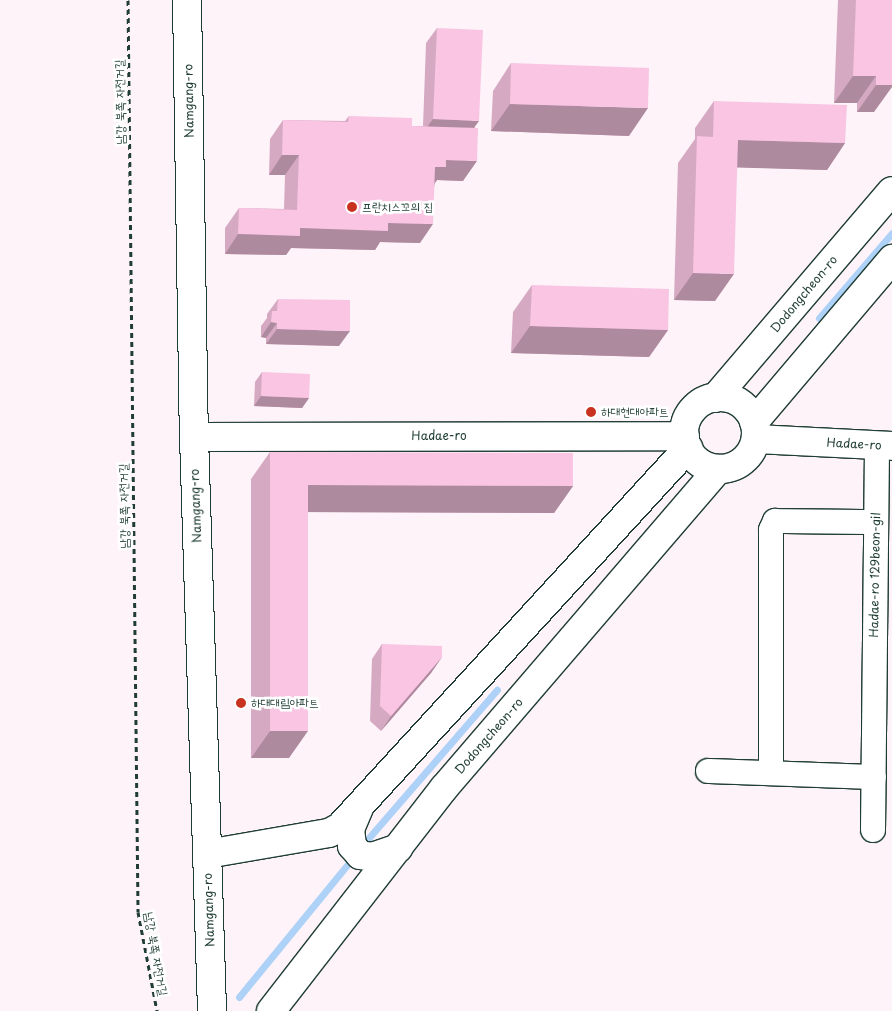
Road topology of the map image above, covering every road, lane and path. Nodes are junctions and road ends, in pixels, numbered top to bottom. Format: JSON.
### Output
{"nodes":[{"id":1,"x":128,"y":0,"type":"edge"},
{"id":2,"x":187,"y":0,"type":"edge"},
{"id":3,"x":892,"y":191,"type":"edge"},
{"id":4,"x":892,"y":259,"type":"edge"},
{"id":5,"x":716,"y":398,"type":"junction"},
{"id":6,"x":755,"y":430,"type":"junction"},
{"id":7,"x":194,"y":437,"type":"junction"},
{"id":8,"x":686,"y":442,"type":"junction"},
{"id":9,"x":884,"y":446,"type":"edge"},
{"id":10,"x":718,"y":469,"type":"junction"},
{"id":11,"x":876,"y":522,"type":"junction"},
{"id":12,"x":883,"y":704,"type":"edge"},
{"id":13,"x":708,"y":771,"type":"dead end"},
{"id":14,"x":771,"y":773,"type":"junction"},
{"id":15,"x":874,"y":777,"type":"junction"},
{"id":16,"x":359,"y":808,"type":"junction"},
{"id":17,"x":873,"y":830,"type":"dead end"},
{"id":18,"x":398,"y":848,"type":"junction"},
{"id":19,"x":207,"y":854,"type":"junction"},
{"id":20,"x":157,"y":1011,"type":"edge"},
{"id":21,"x":212,"y":1011,"type":"edge"},
{"id":22,"x":271,"y":1011,"type":"edge"}],
"edges":[{"from":1,"to":20,"type":"path","name":"남강 북쪽 자전거길"},
{"from":2,"to":7,"type":"street","name":"Namgang-ro"},
{"from":3,"to":5,"type":"street","name":"Dodongcheon-ro"},
{"from":4,"to":6,"type":"street"},
{"from":5,"to":6,"type":"street"},
{"from":5,"to":8,"type":"street"},
{"from":6,"to":9,"type":"street","name":"Hadae-ro"},
{"from":6,"to":10,"type":"street"},
{"from":7,"to":8,"type":"street","name":"Hadae-ro"},
{"from":7,"to":19,"type":"street","name":"Namgang-ro"},
{"from":8,"to":10,"type":"street"},
{"from":8,"to":16,"type":"street"},
{"from":9,"to":11,"type":"street","name":"Hadae-ro 129beon-gil"},
{"from":10,"to":18,"type":"street","name":"Dodongcheon-ro"},
{"from":11,"to":12,"type":"street","name":"Hadae-ro 129beon-gil"},
{"from":11,"to":14,"type":"street"},
{"from":12,"to":15,"type":"street","name":"Hadae-ro 129beon-gil"},
{"from":13,"to":14,"type":"street"},
{"from":14,"to":15,"type":"street"},
{"from":15,"to":17,"type":"street","name":"Hadae-ro 129beon-gil"},
{"from":16,"to":18,"type":"street"},
{"from":16,"to":19,"type":"street"},
{"from":18,"to":22,"type":"street","name":"Dodongcheon-ro"},
{"from":19,"to":21,"type":"street","name":"Namgang-ro"}]}
